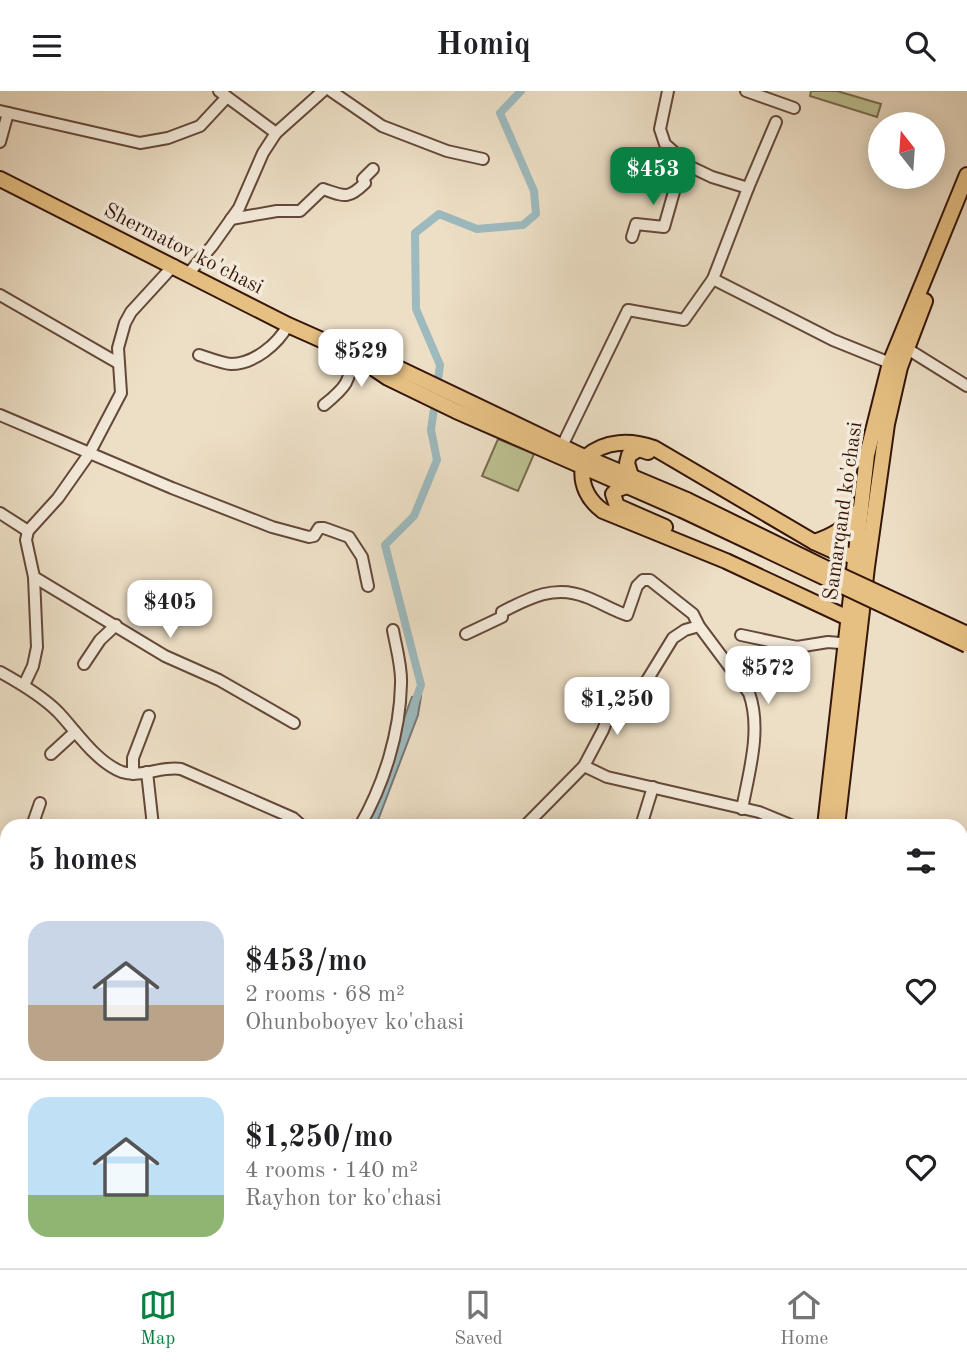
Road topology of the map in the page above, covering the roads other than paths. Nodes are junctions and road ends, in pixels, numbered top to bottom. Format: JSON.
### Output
{"nodes":[{"id":1,"x":323,"y":91,"type":"edge"},
{"id":2,"x":331,"y":91,"type":"edge"},
{"id":3,"x":667,"y":91,"type":"edge"},
{"id":4,"x":746,"y":91,"type":"edge"},
{"id":5,"x":223,"y":95,"type":"edge"},
{"id":6,"x":794,"y":108,"type":"dead end"},
{"id":7,"x":4,"y":112,"type":"edge"},
{"id":8,"x":776,"y":123,"type":"dead end"},
{"id":9,"x":276,"y":133,"type":"junction"},
{"id":10,"x":0,"y":142,"type":"edge"},
{"id":11,"x":483,"y":159,"type":"dead end"},
{"id":12,"x":683,"y":160,"type":"junction"},
{"id":13,"x":373,"y":169,"type":"dead end"},
{"id":14,"x":967,"y":175,"type":"edge"},
{"id":15,"x":0,"y":180,"type":"edge"},
{"id":16,"x":748,"y":188,"type":"junction"},
{"id":17,"x":967,"y":195,"type":"edge"},
{"id":18,"x":231,"y":219,"type":"junction"},
{"id":19,"x":632,"y":237,"type":"dead end"},
{"id":20,"x":174,"y":265,"type":"junction"},
{"id":21,"x":188,"y":274,"type":"junction"},
{"id":22,"x":713,"y":279,"type":"junction"},
{"id":23,"x":0,"y":295,"type":"edge"},
{"id":24,"x":288,"y":325,"type":"junction"},
{"id":25,"x":906,"y":348,"type":"junction"},
{"id":26,"x":351,"y":353,"type":"junction"},
{"id":27,"x":199,"y":355,"type":"dead end"},
{"id":28,"x":118,"y":363,"type":"junction"},
{"id":29,"x":890,"y":363,"type":"junction"},
{"id":30,"x":967,"y":386,"type":"edge"},
{"id":31,"x":324,"y":405,"type":"dead end"},
{"id":32,"x":461,"y":406,"type":"junction"},
{"id":33,"x":0,"y":415,"type":"edge"},
{"id":34,"x":562,"y":446,"type":"junction"},
{"id":35,"x":89,"y":454,"type":"junction"},
{"id":36,"x":585,"y":461,"type":"junction"},
{"id":37,"x":629,"y":481,"type":"junction"},
{"id":38,"x":685,"y":505,"type":"junction"},
{"id":39,"x":861,"y":506,"type":"junction"},
{"id":40,"x":0,"y":513,"type":"edge"},
{"id":41,"x":29,"y":531,"type":"junction"},
{"id":42,"x":814,"y":542,"type":"junction"},
{"id":43,"x":861,"y":566,"type":"junction"},
{"id":44,"x":34,"y":577,"type":"junction"},
{"id":45,"x":368,"y":586,"type":"dead end"},
{"id":46,"x":855,"y":614,"type":"junction"},
{"id":47,"x":116,"y":625,"type":"junction"},
{"id":48,"x":699,"y":626,"type":"junction"},
{"id":49,"x":393,"y":630,"type":"dead end"},
{"id":50,"x":466,"y":634,"type":"dead end"},
{"id":51,"x":967,"y":634,"type":"edge"},
{"id":52,"x":741,"y":635,"type":"dead end"},
{"id":53,"x":852,"y":644,"type":"junction"},
{"id":54,"x":967,"y":645,"type":"edge"},
{"id":55,"x":84,"y":664,"type":"dead end"},
{"id":56,"x":0,"y":672,"type":"edge"},
{"id":57,"x":24,"y":685,"type":"junction"},
{"id":58,"x":149,"y":716,"type":"dead end"},
{"id":59,"x":294,"y":723,"type":"dead end"},
{"id":60,"x":75,"y":732,"type":"junction"},
{"id":61,"x":51,"y":754,"type":"dead end"},
{"id":62,"x":584,"y":766,"type":"junction"},
{"id":63,"x":147,"y":772,"type":"junction"},
{"id":64,"x":133,"y":774,"type":"junction"},
{"id":65,"x":653,"y":787,"type":"junction"},
{"id":66,"x":40,"y":803,"type":"dead end"},
{"id":67,"x":743,"y":809,"type":"junction"},
{"id":68,"x":34,"y":819,"type":"edge"},
{"id":69,"x":152,"y":819,"type":"edge"},
{"id":70,"x":294,"y":819,"type":"edge"},
{"id":71,"x":364,"y":819,"type":"edge"},
{"id":72,"x":532,"y":819,"type":"edge"},
{"id":73,"x":643,"y":819,"type":"edge"},
{"id":74,"x":776,"y":819,"type":"edge"},
{"id":75,"x":826,"y":819,"type":"edge"},
{"id":76,"x":838,"y":819,"type":"edge"}],
"edges":[{"from":1,"to":9,"type":"street"},
{"from":2,"to":11,"type":"street"},
{"from":3,"to":12,"type":"street"},
{"from":4,"to":6,"type":"street"},
{"from":5,"to":7,"type":"street"},
{"from":5,"to":9,"type":"street"},
{"from":7,"to":10,"type":"street"},
{"from":8,"to":16,"type":"street"},
{"from":9,"to":18,"type":"street"},
{"from":12,"to":16,"type":"street"},
{"from":12,"to":19,"type":"street"},
{"from":13,"to":18,"type":"street"},
{"from":14,"to":29,"type":"main road","name":"Samarqand ko'chasi"},
{"from":15,"to":20,"type":"main road","name":"Shermatov ko'chasi"},
{"from":16,"to":22,"type":"street"},
{"from":17,"to":25,"type":"main road","name":"Samarqand ko'chasi"},
{"from":18,"to":21,"type":"street"},
{"from":20,"to":21,"type":"main road","name":"Shermatov ko'chasi"},
{"from":20,"to":28,"type":"street"},
{"from":21,"to":24,"type":"main road","name":"Shermatov ko'chasi"},
{"from":22,"to":29,"type":"street"},
{"from":22,"to":34,"type":"street"},
{"from":23,"to":28,"type":"street"},
{"from":24,"to":26,"type":"main road","name":"Shermatov ko'chasi"},
{"from":24,"to":27,"type":"street"},
{"from":25,"to":30,"type":"street"},
{"from":25,"to":43,"type":"main road","name":"Samarqand ko'chasi"},
{"from":26,"to":31,"type":"street"},
{"from":26,"to":32,"type":"main road","name":"Shermatov ko'chasi"},
{"from":28,"to":35,"type":"street"},
{"from":29,"to":39,"type":"main road","name":"Samarqand ko'chasi"},
{"from":32,"to":34,"type":"main road"},
{"from":32,"to":36,"type":"main road"},
{"from":33,"to":35,"type":"street"},
{"from":34,"to":36,"type":"main road"},
{"from":35,"to":41,"type":"street"},
{"from":35,"to":45,"type":"street"},
{"from":36,"to":37,"type":"main road"},
{"from":36,"to":42,"type":"main road"},
{"from":36,"to":46,"type":"main road"},
{"from":37,"to":38,"type":"main road"},
{"from":37,"to":43,"type":"main road"},
{"from":37,"to":46,"type":"main road"},
{"from":38,"to":51,"type":"main road","bridge":true},
{"from":38,"to":54,"type":"main road","bridge":true},
{"from":39,"to":42,"type":"main road"},
{"from":39,"to":43,"type":"main road","name":"Samarqand ko'chasi"},
{"from":40,"to":41,"type":"street"},
{"from":41,"to":44,"type":"street"},
{"from":42,"to":43,"type":"main road"},
{"from":43,"to":46,"type":"main road","name":"Samarqand ko'chasi"},
{"from":44,"to":47,"type":"street"},
{"from":44,"to":57,"type":"street"},
{"from":46,"to":53,"type":"main road","name":"Samarqand ko'chasi"},
{"from":47,"to":55,"type":"street"},
{"from":47,"to":59,"type":"street"},
{"from":48,"to":50,"type":"street"},
{"from":48,"to":62,"type":"street"},
{"from":48,"to":67,"type":"street"},
{"from":49,"to":71,"type":"street"},
{"from":52,"to":53,"type":"street"},
{"from":53,"to":75,"type":"main road","name":"Samarqand ko'chasi"},
{"from":53,"to":76,"type":"main road","name":"Samarqand ko'chasi"},
{"from":56,"to":57,"type":"street"},
{"from":57,"to":60,"type":"street"},
{"from":58,"to":64,"type":"street"},
{"from":60,"to":61,"type":"street"},
{"from":60,"to":64,"type":"street"},
{"from":62,"to":65,"type":"street"},
{"from":62,"to":72,"type":"street"},
{"from":63,"to":64,"type":"street"},
{"from":63,"to":69,"type":"street"},
{"from":63,"to":70,"type":"street"},
{"from":65,"to":67,"type":"street"},
{"from":65,"to":73,"type":"street"},
{"from":66,"to":68,"type":"street"},
{"from":67,"to":74,"type":"street"}]}
